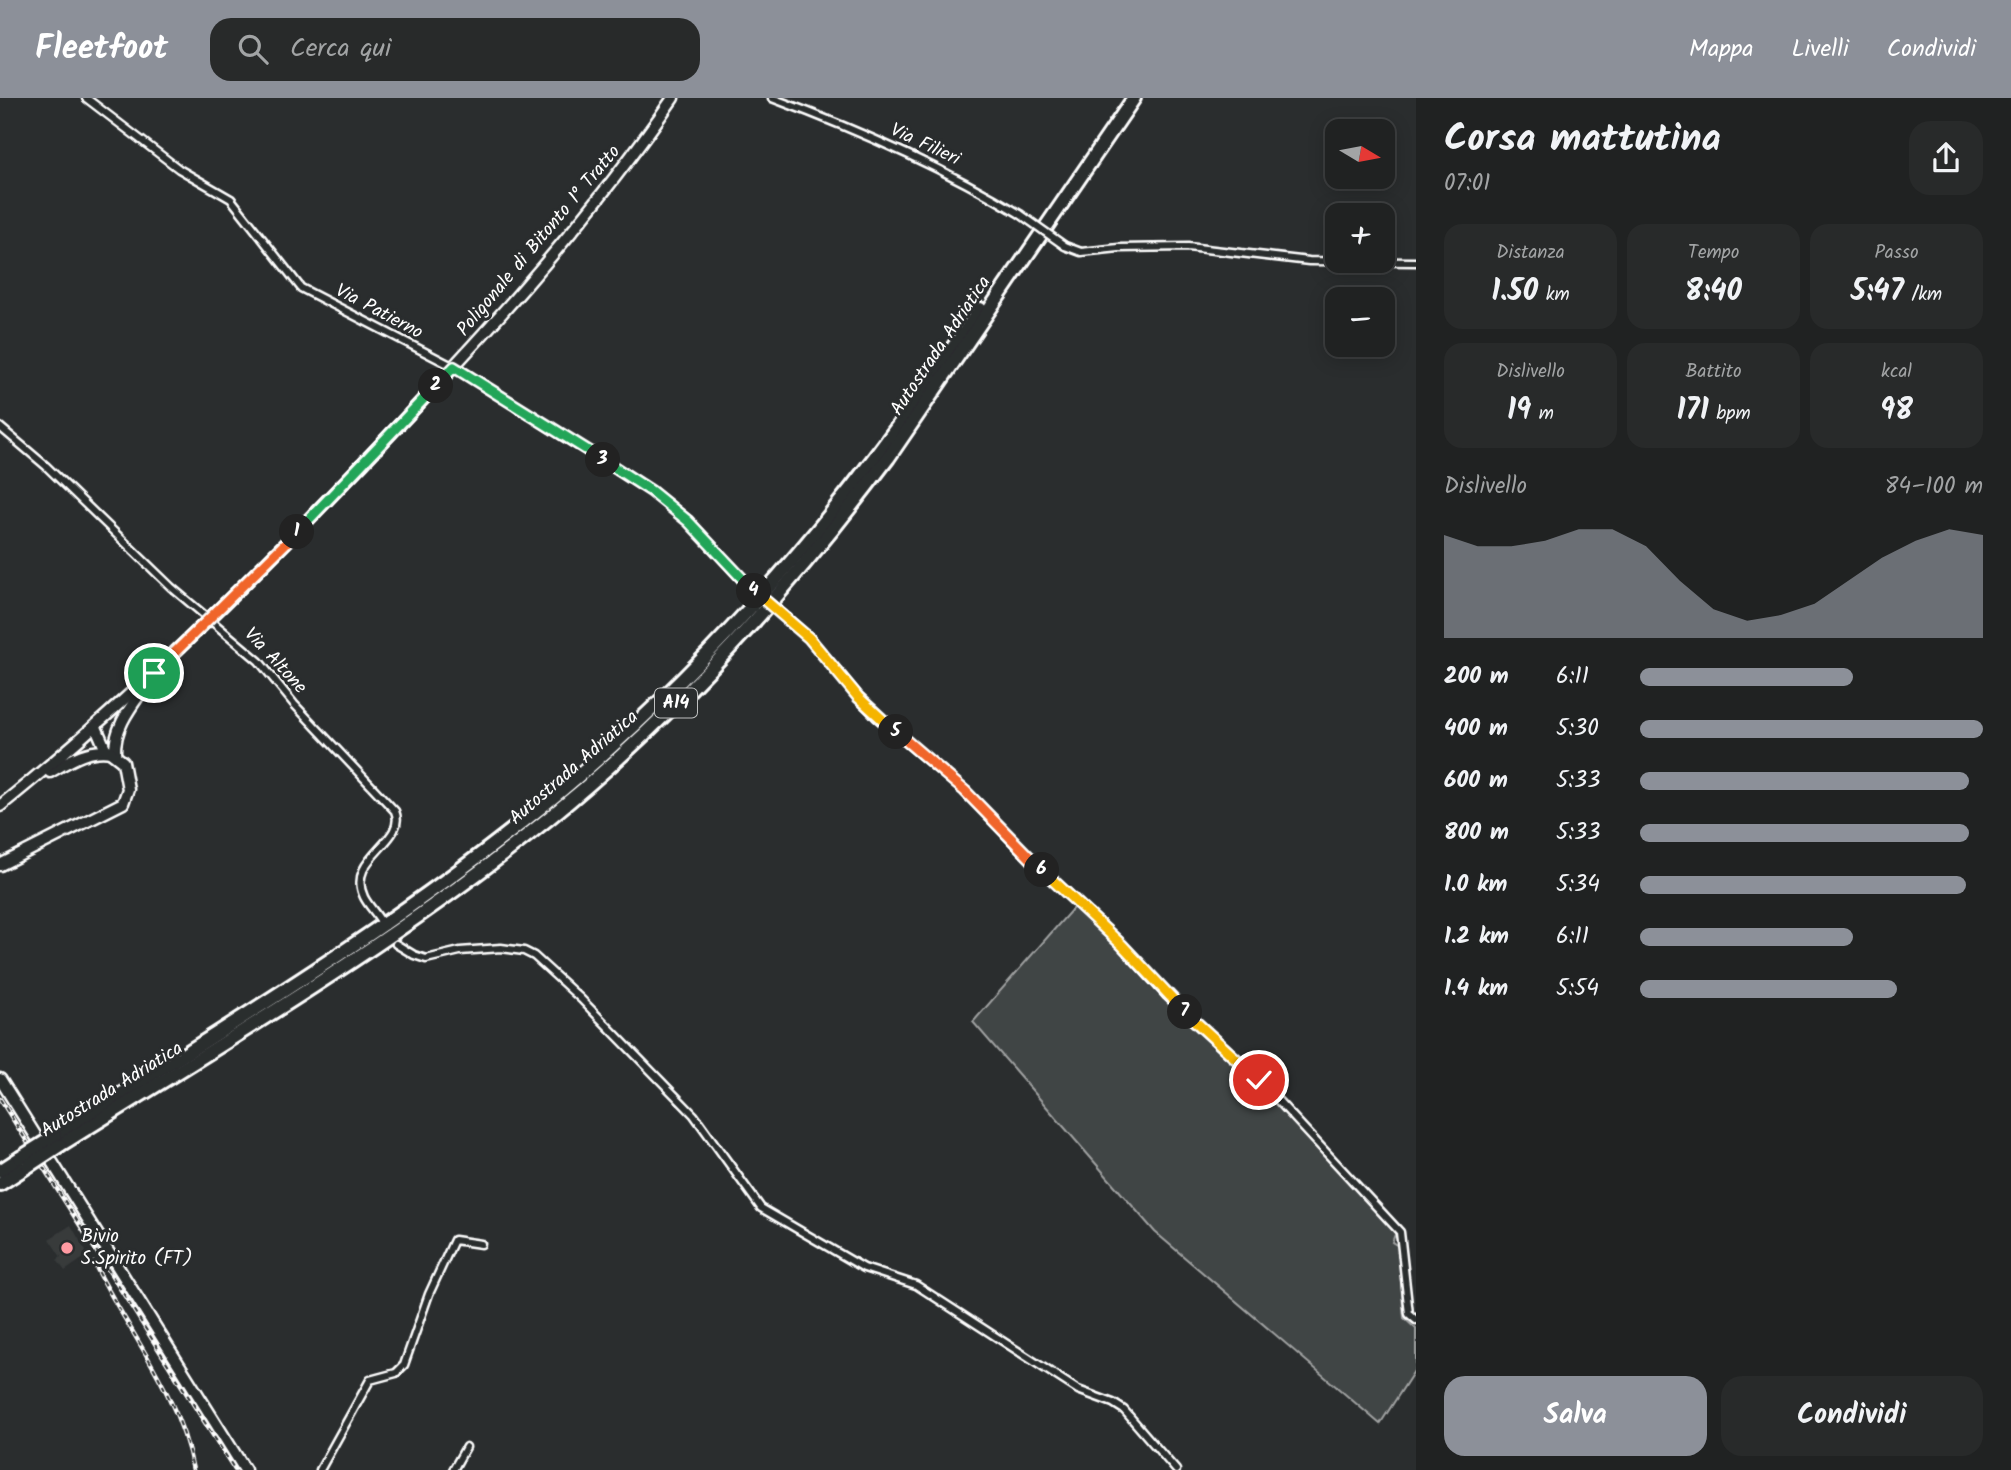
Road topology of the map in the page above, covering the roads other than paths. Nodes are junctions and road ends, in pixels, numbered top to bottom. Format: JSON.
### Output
{"nodes":[{"id":1,"x":86,"y":98,"type":"edge"},
{"id":2,"x":673,"y":98,"type":"edge"},
{"id":3,"x":772,"y":98,"type":"edge"},
{"id":4,"x":1124,"y":98,"type":"edge"},
{"id":5,"x":1134,"y":98,"type":"edge"},
{"id":6,"x":1416,"y":262,"type":"edge"},
{"id":7,"x":454,"y":367,"type":"junction"},
{"id":8,"x":0,"y":427,"type":"edge"},
{"id":9,"x":211,"y":619,"type":"junction"},
{"id":10,"x":154,"y":673,"type":"junction"},
{"id":11,"x":96,"y":727,"type":"junction"},
{"id":12,"x":114,"y":753,"type":"junction"},
{"id":13,"x":27,"y":785,"type":"junction"},
{"id":14,"x":0,"y":806,"type":"edge"},
{"id":15,"x":0,"y":865,"type":"edge"},
{"id":16,"x":380,"y":919,"type":"dead end"},
{"id":17,"x":396,"y":944,"type":"dead end"},
{"id":18,"x":0,"y":1079,"type":"edge"},
{"id":19,"x":57,"y":1141,"type":"junction"},
{"id":20,"x":24,"y":1162,"type":"junction"},
{"id":21,"x":0,"y":1171,"type":"edge"},
{"id":22,"x":0,"y":1184,"type":"edge"},
{"id":23,"x":481,"y":1244,"type":"dead end"},
{"id":24,"x":1416,"y":1320,"type":"edge"},
{"id":25,"x":466,"y":1447,"type":"dead end"},
{"id":26,"x":245,"y":1470,"type":"edge"},
{"id":27,"x":320,"y":1470,"type":"edge"},
{"id":28,"x":453,"y":1470,"type":"edge"},
{"id":29,"x":1176,"y":1470,"type":"edge"}],
"edges":[{"from":1,"to":7,"type":"street","name":"Via Patierno"},
{"from":2,"to":7,"type":"main road","name":"Poligonale di Bitonto 1° Tratto"},
{"from":3,"to":6,"type":"street","name":"Via Filieri","bridge":true},
{"from":4,"to":19,"type":"highway","name":"Autostrada Adriatica","number":"A14"},
{"from":5,"to":19,"type":"highway","name":"Autostrada Adriatica","number":"A14"},
{"from":7,"to":9,"type":"main road","name":"Poligonale di Bitonto 1° Tratto"},
{"from":7,"to":24,"type":"street","name":"Via Patierno","bridge":true},
{"from":8,"to":9,"type":"street","name":"Via Altone"},
{"from":9,"to":10,"type":"main road","name":"Poligonale di Bitonto 1° Tratto"},
{"from":9,"to":16,"type":"street","name":"Via Altone"},
{"from":10,"to":11,"type":"main road","name":"Poligonale di Bitonto 1° Tratto"},
{"from":10,"to":12,"type":"main road"},
{"from":11,"to":12,"type":"main road"},
{"from":11,"to":13,"type":"main road","name":"Poligonale di Bitonto 1° Tratto"},
{"from":12,"to":13,"type":"main road"},
{"from":12,"to":15,"type":"main road"},
{"from":13,"to":14,"type":"main road","name":"Poligonale di Bitonto 1° Tratto"},
{"from":17,"to":29,"type":"street"},
{"from":18,"to":26,"type":"main road"},
{"from":19,"to":20,"type":"highway","name":"Autostrada Adriatica","number":"A14","bridge":true},
{"from":20,"to":21,"type":"highway","name":"Autostrada Adriatica","number":"A14"},
{"from":20,"to":22,"type":"highway","name":"Autostrada Adriatica","number":"A14"},
{"from":23,"to":27,"type":"street"},
{"from":25,"to":28,"type":"street"}]}
